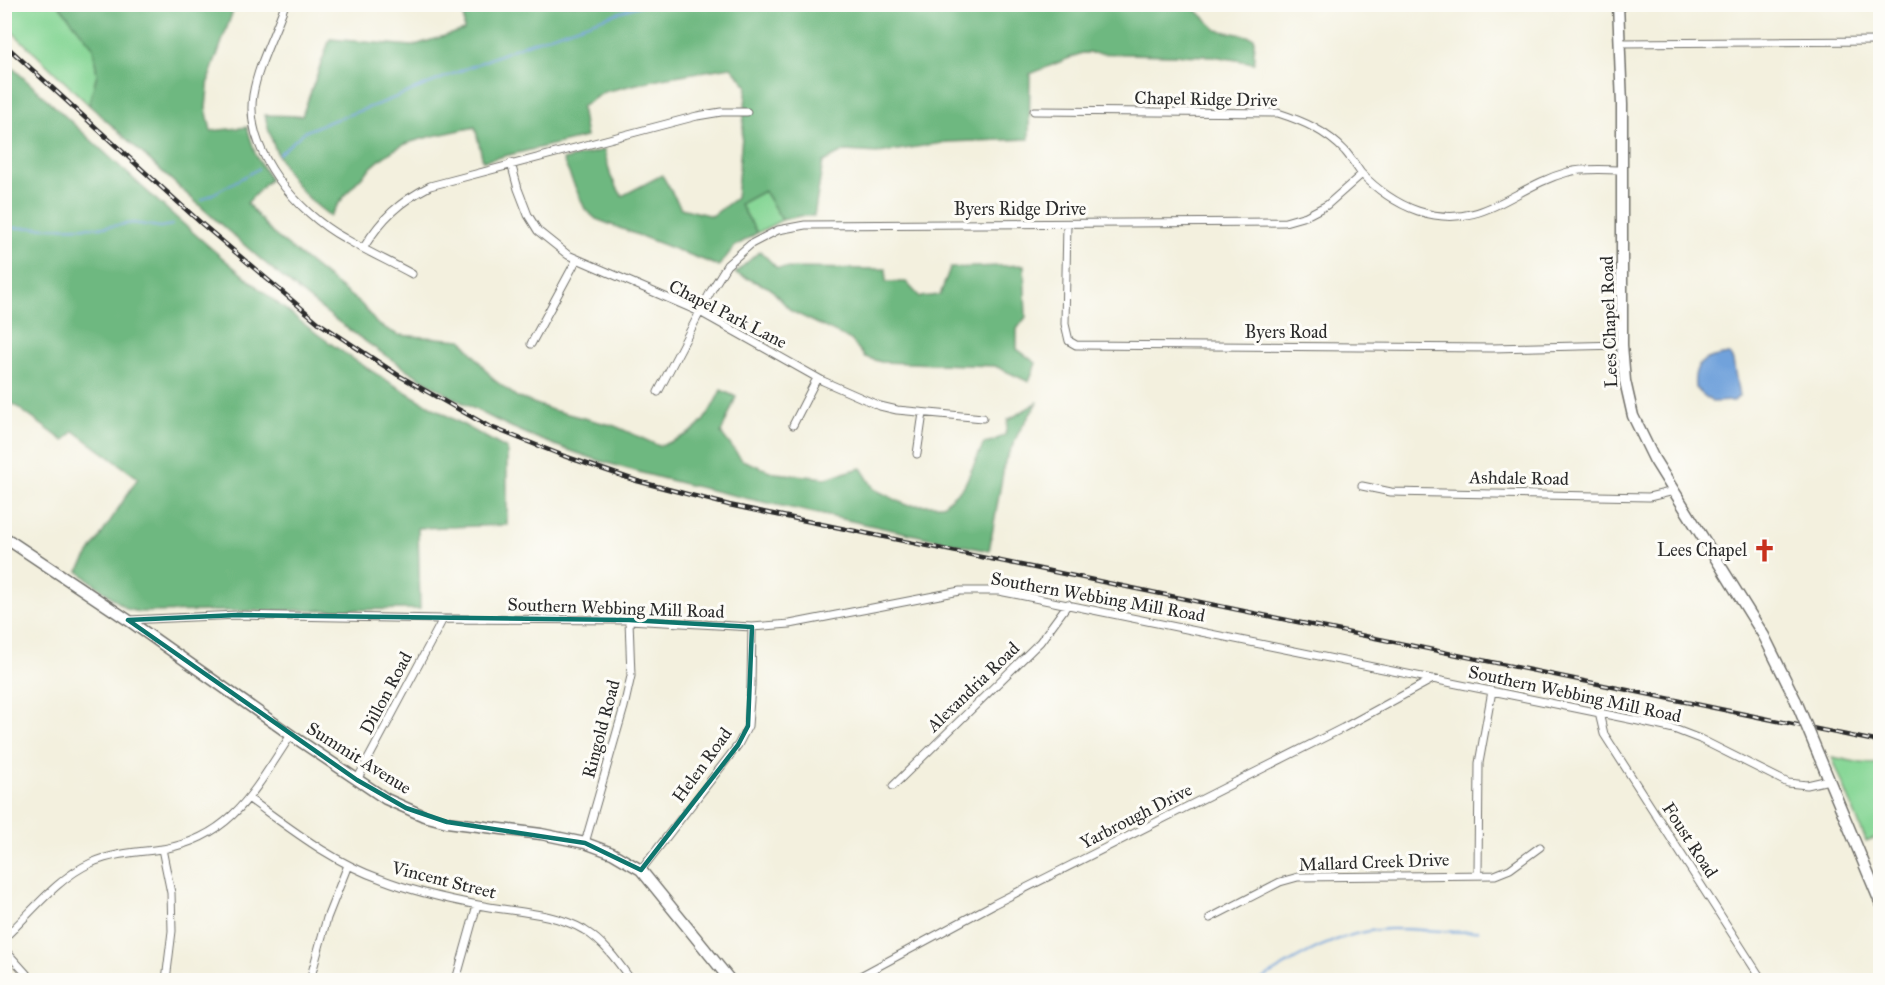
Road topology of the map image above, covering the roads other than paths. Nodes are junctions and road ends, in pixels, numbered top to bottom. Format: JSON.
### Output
{"nodes":[{"id":1,"x":285,"y":4,"type":"edge"},
{"id":2,"x":1618,"y":4,"type":"edge"},
{"id":3,"x":1881,"y":41,"type":"edge"},
{"id":4,"x":1620,"y":43,"type":"junction"},
{"id":5,"x":1034,"y":111,"type":"dead end"},
{"id":6,"x":747,"y":112,"type":"dead end"},
{"id":7,"x":512,"y":163,"type":"junction"},
{"id":8,"x":1623,"y":170,"type":"junction"},
{"id":9,"x":1362,"y":174,"type":"junction"},
{"id":10,"x":1067,"y":224,"type":"junction"},
{"id":11,"x":364,"y":247,"type":"junction"},
{"id":12,"x":577,"y":259,"type":"junction"},
{"id":13,"x":412,"y":274,"type":"dead end"},
{"id":14,"x":700,"y":312,"type":"junction"},
{"id":15,"x":531,"y":344,"type":"dead end"},
{"id":16,"x":1622,"y":345,"type":"junction"},
{"id":17,"x":817,"y":378,"type":"junction"},
{"id":18,"x":658,"y":392,"type":"dead end"},
{"id":19,"x":923,"y":413,"type":"junction"},
{"id":20,"x":983,"y":418,"type":"dead end"},
{"id":21,"x":793,"y":425,"type":"dead end"},
{"id":22,"x":917,"y":454,"type":"dead end"},
{"id":23,"x":1362,"y":486,"type":"dead end"},
{"id":24,"x":1674,"y":491,"type":"junction"},
{"id":25,"x":4,"y":537,"type":"edge"},
{"id":26,"x":1068,"y":604,"type":"junction"},
{"id":27,"x":443,"y":619,"type":"junction"},
{"id":28,"x":128,"y":620,"type":"junction"},
{"id":29,"x":629,"y":620,"type":"junction"},
{"id":30,"x":752,"y":627,"type":"junction"},
{"id":31,"x":1433,"y":680,"type":"junction"},
{"id":32,"x":1492,"y":692,"type":"junction"},
{"id":33,"x":1599,"y":712,"type":"junction"},
{"id":34,"x":291,"y":735,"type":"junction"},
{"id":35,"x":357,"y":780,"type":"junction"},
{"id":36,"x":1829,"y":780,"type":"junction"},
{"id":37,"x":893,"y":786,"type":"dead end"},
{"id":38,"x":248,"y":798,"type":"junction"},
{"id":39,"x":585,"y":843,"type":"junction"},
{"id":40,"x":1540,"y":847,"type":"dead end"},
{"id":41,"x":162,"y":849,"type":"junction"},
{"id":42,"x":348,"y":865,"type":"junction"},
{"id":43,"x":641,"y":870,"type":"junction"},
{"id":44,"x":1478,"y":874,"type":"junction"},
{"id":45,"x":1881,"y":902,"type":"edge"},
{"id":46,"x":477,"y":905,"type":"junction"},
{"id":47,"x":1210,"y":918,"type":"dead end"},
{"id":48,"x":4,"y":938,"type":"edge"},
{"id":49,"x":4,"y":949,"type":"edge"},
{"id":50,"x":32,"y":981,"type":"edge"},
{"id":51,"x":166,"y":981,"type":"edge"},
{"id":52,"x":310,"y":981,"type":"edge"},
{"id":53,"x":456,"y":981,"type":"edge"},
{"id":54,"x":631,"y":981,"type":"edge"},
{"id":55,"x":730,"y":981,"type":"edge"},
{"id":56,"x":853,"y":981,"type":"edge"},
{"id":57,"x":1762,"y":981,"type":"edge"}],
"edges":[{"from":1,"to":11,"type":"street"},
{"from":2,"to":4,"type":"main road","name":"Lees Chapel Road"},
{"from":3,"to":4,"type":"street"},
{"from":4,"to":8,"type":"main road","name":"Lees Chapel Road"},
{"from":5,"to":9,"type":"street","name":"Chapel Ridge Drive"},
{"from":6,"to":7,"type":"street"},
{"from":7,"to":11,"type":"street"},
{"from":7,"to":12,"type":"street","name":"Chapel Park Lane"},
{"from":8,"to":9,"type":"street","name":"Chapel Ridge Drive"},
{"from":8,"to":16,"type":"main road","name":"Lees Chapel Road"},
{"from":9,"to":10,"type":"street","name":"Byers Ridge Drive"},
{"from":10,"to":14,"type":"street","name":"Byers Ridge Drive"},
{"from":10,"to":16,"type":"street","name":"Byers Road"},
{"from":11,"to":13,"type":"street"},
{"from":12,"to":14,"type":"street","name":"Chapel Park Lane"},
{"from":12,"to":15,"type":"street"},
{"from":14,"to":17,"type":"street","name":"Chapel Park Lane"},
{"from":14,"to":18,"type":"street","name":"Byers Ridge Drive"},
{"from":16,"to":24,"type":"main road","name":"Lees Chapel Road"},
{"from":17,"to":19,"type":"street","name":"Chapel Park Lane"},
{"from":17,"to":21,"type":"street"},
{"from":19,"to":20,"type":"street","name":"Chapel Park Lane"},
{"from":19,"to":22,"type":"street"},
{"from":23,"to":24,"type":"street","name":"Ashdale Road"},
{"from":24,"to":36,"type":"main road","name":"Lees Chapel Road","bridge":true},
{"from":25,"to":28,"type":"main road","name":"Summit Avenue"},
{"from":26,"to":30,"type":"street","name":"Southern Webbing Mill Road"},
{"from":26,"to":31,"type":"street","name":"Southern Webbing Mill Road"},
{"from":26,"to":37,"type":"street","name":"Alexandria Road"},
{"from":27,"to":28,"type":"street","name":"Southern Webbing Mill Road"},
{"from":27,"to":29,"type":"street","name":"Southern Webbing Mill Road"},
{"from":27,"to":35,"type":"street","name":"Dillon Road"},
{"from":28,"to":34,"type":"main road","name":"Summit Avenue"},
{"from":29,"to":30,"type":"street","name":"Southern Webbing Mill Road"},
{"from":29,"to":39,"type":"street","name":"Ringold Road"},
{"from":30,"to":43,"type":"street","name":"Helen Road"},
{"from":31,"to":32,"type":"street","name":"Southern Webbing Mill Road"},
{"from":31,"to":56,"type":"street","name":"Yarbrough Drive"},
{"from":32,"to":33,"type":"street","name":"Southern Webbing Mill Road"},
{"from":32,"to":44,"type":"street"},
{"from":33,"to":36,"type":"street","name":"Southern Webbing Mill Road"},
{"from":33,"to":57,"type":"street","name":"Foust Road"},
{"from":34,"to":35,"type":"main road","name":"Summit Avenue"},
{"from":34,"to":38,"type":"street"},
{"from":35,"to":39,"type":"main road","name":"Summit Avenue"},
{"from":36,"to":45,"type":"main road","name":"Lees Chapel Road"},
{"from":38,"to":41,"type":"street"},
{"from":38,"to":42,"type":"street","name":"Vincent Street"},
{"from":39,"to":43,"type":"main road","name":"Summit Avenue"},
{"from":40,"to":44,"type":"street","name":"Mallard Creek Drive"},
{"from":41,"to":48,"type":"street"},
{"from":41,"to":51,"type":"street"},
{"from":42,"to":46,"type":"street","name":"Vincent Street"},
{"from":42,"to":52,"type":"street"},
{"from":43,"to":55,"type":"main road","name":"Summit Avenue"},
{"from":44,"to":47,"type":"street","name":"Mallard Creek Drive"},
{"from":46,"to":53,"type":"street"},
{"from":46,"to":54,"type":"street","name":"Vincent Street"},
{"from":49,"to":50,"type":"street"}]}
